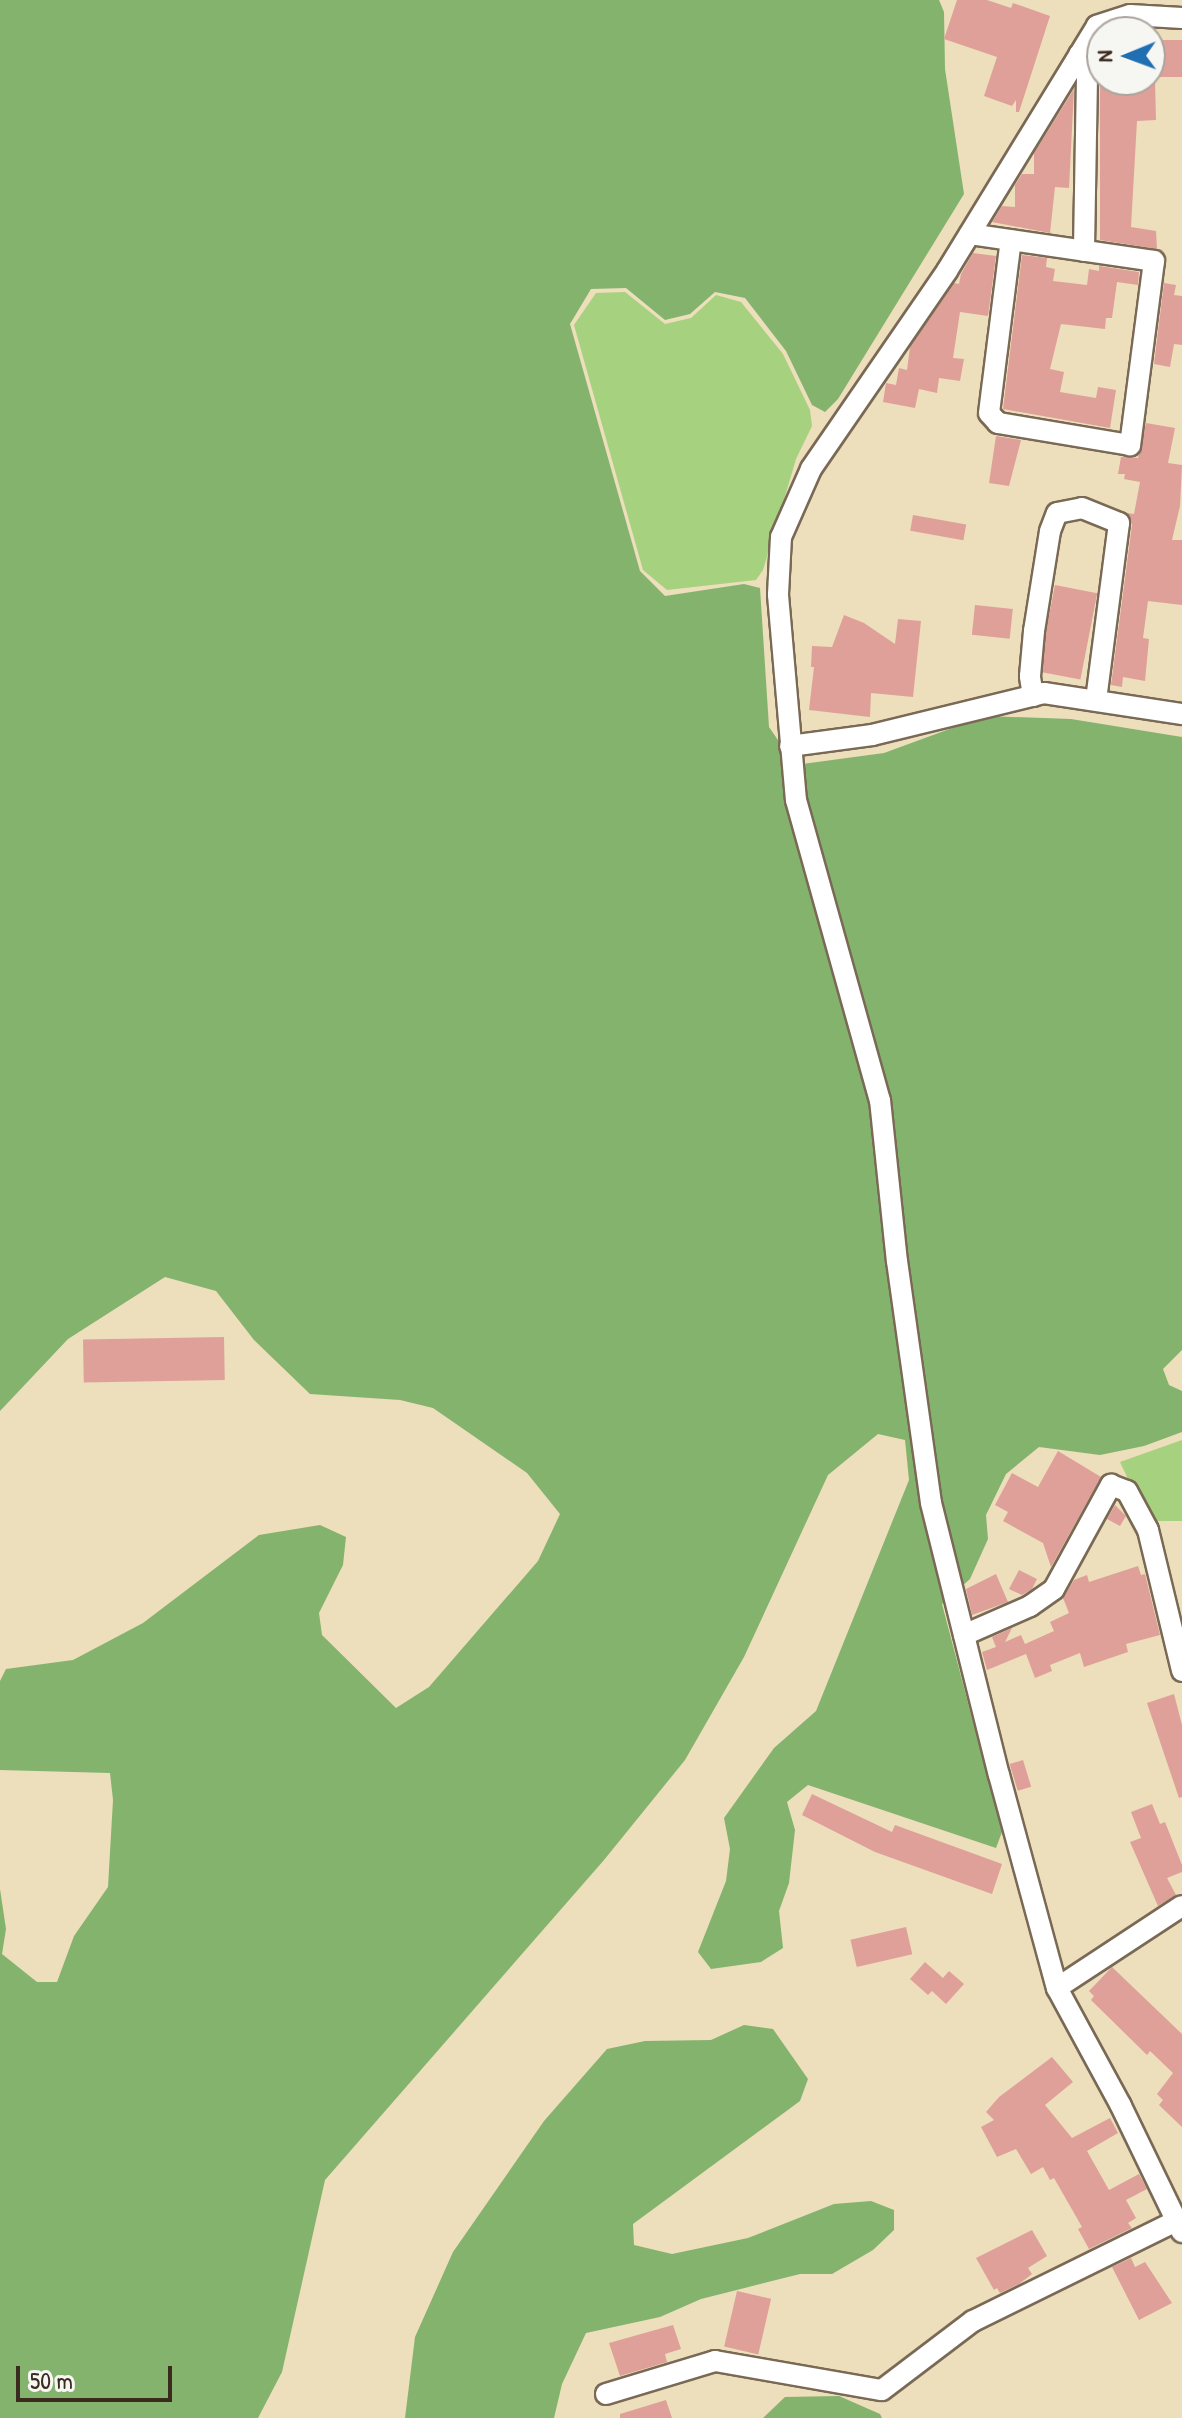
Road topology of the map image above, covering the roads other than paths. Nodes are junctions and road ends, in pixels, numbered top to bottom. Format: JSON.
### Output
{"nodes":[{"id":1,"x":1128,"y":8,"type":"edge"},
{"id":2,"x":1182,"y":18,"type":"edge"},
{"id":3,"x":1079,"y":55,"type":"junction"},
{"id":4,"x":970,"y":234,"type":"junction"},
{"id":5,"x":1011,"y":240,"type":"junction"},
{"id":6,"x":1084,"y":251,"type":"junction"},
{"id":7,"x":1033,"y":696,"type":"junction"},
{"id":8,"x":1096,"y":701,"type":"junction"},
{"id":9,"x":1182,"y":714,"type":"edge"},
{"id":10,"x":790,"y":746,"type":"junction"},
{"id":11,"x":964,"y":1635,"type":"junction"},
{"id":12,"x":1182,"y":1671,"type":"edge"},
{"id":13,"x":1182,"y":1906,"type":"edge"},
{"id":14,"x":1057,"y":1988,"type":"junction"},
{"id":15,"x":1179,"y":2227,"type":"edge"},
{"id":16,"x":606,"y":2394,"type":"dead end"}],
"edges":[{"from":1,"to":2,"type":"street"},
{"from":1,"to":3,"type":"street"},
{"from":3,"to":4,"type":"street"},
{"from":3,"to":6,"type":"street"},
{"from":4,"to":5,"type":"street"},
{"from":4,"to":10,"type":"street"},
{"from":5,"to":6,"type":"street"},
{"from":5,"to":6,"type":"street"},
{"from":7,"to":8,"type":"street"},
{"from":7,"to":8,"type":"street"},
{"from":7,"to":10,"type":"street"},
{"from":8,"to":9,"type":"street"},
{"from":10,"to":11,"type":"street"},
{"from":11,"to":12,"type":"street"},
{"from":11,"to":14,"type":"street"},
{"from":13,"to":14,"type":"street"},
{"from":14,"to":15,"type":"street"},
{"from":15,"to":16,"type":"street"}]}
